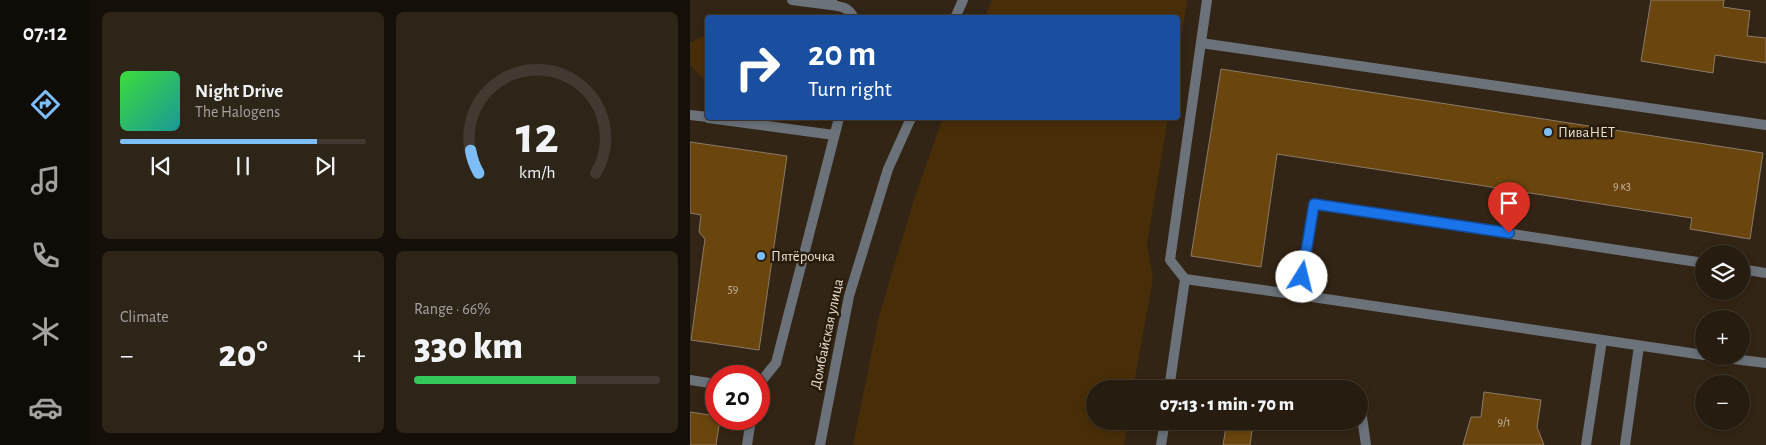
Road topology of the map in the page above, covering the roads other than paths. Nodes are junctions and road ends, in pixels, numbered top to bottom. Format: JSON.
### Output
{"nodes":[{"id":1,"x":792,"y":0,"type":"edge"},
{"id":2,"x":963,"y":0,"type":"edge"},
{"id":3,"x":1207,"y":0,"type":"edge"},
{"id":4,"x":831,"y":3,"type":"edge"},
{"id":5,"x":852,"y":15,"type":"edge"},
{"id":6,"x":956,"y":15,"type":"edge"},
{"id":7,"x":1201,"y":43,"type":"junction"},
{"id":8,"x":690,"y":115,"type":"edge"},
{"id":9,"x":705,"y":118,"type":"edge"},
{"id":10,"x":722,"y":120,"type":"edge"},
{"id":11,"x":838,"y":120,"type":"edge"},
{"id":12,"x":910,"y":120,"type":"edge"},
{"id":13,"x":1766,"y":124,"type":"edge"},
{"id":14,"x":834,"y":136,"type":"junction"},
{"id":15,"x":1695,"y":262,"type":"edge"},
{"id":16,"x":1750,"y":270,"type":"edge"},
{"id":17,"x":1766,"y":273,"type":"edge"},
{"id":18,"x":1185,"y":279,"type":"junction"},
{"id":19,"x":1299,"y":295,"type":"junction"},
{"id":20,"x":1602,"y":340,"type":"junction"},
{"id":21,"x":1639,"y":346,"type":"junction"},
{"id":22,"x":1695,"y":354,"type":"edge"},
{"id":23,"x":1750,"y":362,"type":"edge"},
{"id":24,"x":1766,"y":364,"type":"edge"},
{"id":25,"x":770,"y":370,"type":"edge"},
{"id":26,"x":690,"y":380,"type":"edge"},
{"id":27,"x":1171,"y":380,"type":"edge"},
{"id":28,"x":705,"y":382,"type":"edge"},
{"id":29,"x":749,"y":430,"type":"edge"},
{"id":30,"x":1164,"y":430,"type":"edge"},
{"id":31,"x":1364,"y":430,"type":"edge"},
{"id":32,"x":747,"y":445,"type":"edge"},
{"id":33,"x":820,"y":445,"type":"edge"},
{"id":34,"x":1161,"y":445,"type":"edge"},
{"id":35,"x":1366,"y":445,"type":"edge"},
{"id":36,"x":1586,"y":445,"type":"edge"},
{"id":37,"x":1625,"y":445,"type":"edge"}],
"edges":[{"from":1,"to":4,"type":"street"},
{"from":2,"to":6,"type":"street"},
{"from":3,"to":7,"type":"street"},
{"from":4,"to":5,"type":"street"},
{"from":7,"to":13,"type":"street"},
{"from":7,"to":18,"type":"street"},
{"from":8,"to":9,"type":"street"},
{"from":10,"to":14,"type":"street"},
{"from":11,"to":14,"type":"street"},
{"from":12,"to":33,"type":"street","name":"Домбайская улица"},
{"from":14,"to":25,"type":"street"},
{"from":15,"to":19,"type":"street"},
{"from":16,"to":17,"type":"street"},
{"from":18,"to":19,"type":"street"},
{"from":18,"to":27,"type":"street"},
{"from":19,"to":20,"type":"street"},
{"from":20,"to":21,"type":"street"},
{"from":20,"to":36,"type":"street"},
{"from":21,"to":22,"type":"street"},
{"from":21,"to":37,"type":"street"},
{"from":23,"to":24,"type":"street"},
{"from":26,"to":28,"type":"street"},
{"from":29,"to":32,"type":"street"},
{"from":30,"to":34,"type":"street"},
{"from":31,"to":35,"type":"street"}]}
